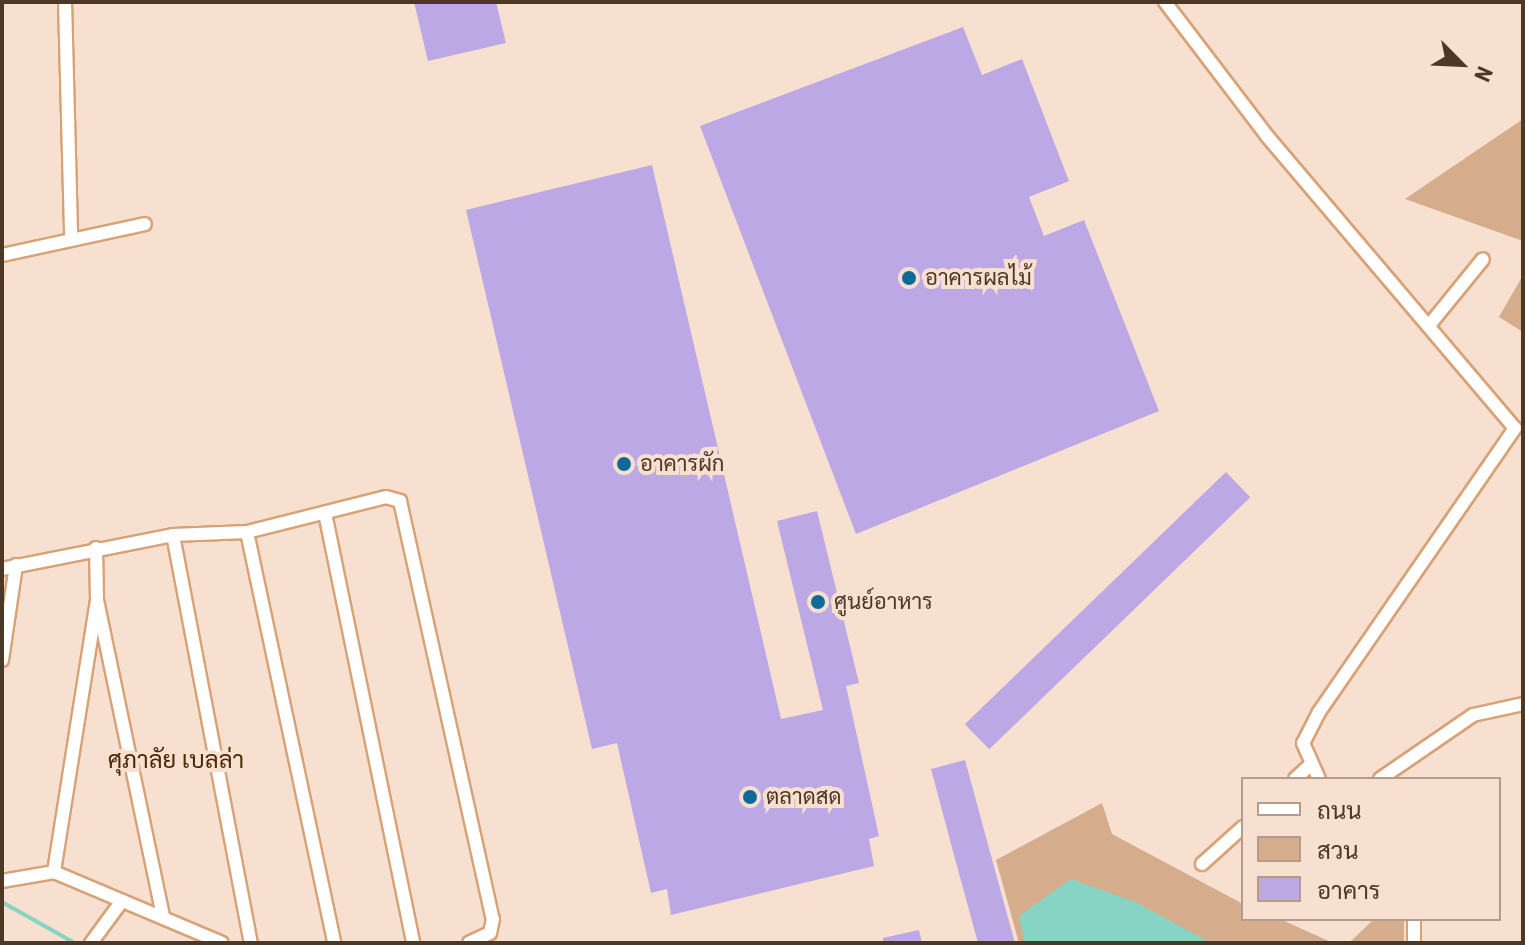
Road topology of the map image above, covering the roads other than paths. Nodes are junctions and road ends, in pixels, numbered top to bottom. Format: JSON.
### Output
{"nodes":[{"id":1,"x":65,"y":2,"type":"edge"},
{"id":2,"x":1165,"y":2,"type":"edge"},
{"id":3,"x":145,"y":224,"type":"dead end"},
{"id":4,"x":71,"y":236,"type":"junction"},
{"id":5,"x":2,"y":255,"type":"edge"},
{"id":6,"x":1483,"y":259,"type":"dead end"},
{"id":7,"x":1431,"y":323,"type":"junction"},
{"id":8,"x":1519,"y":427,"type":"edge"},
{"id":9,"x":325,"y":513,"type":"junction"},
{"id":10,"x":247,"y":532,"type":"junction"},
{"id":11,"x":173,"y":535,"type":"junction"},
{"id":12,"x":96,"y":548,"type":"junction"},
{"id":13,"x":16,"y":565,"type":"junction"},
{"id":14,"x":2,"y":569,"type":"edge"},
{"id":15,"x":97,"y":600,"type":"junction"},
{"id":16,"x":2,"y":660,"type":"edge"},
{"id":17,"x":1523,"y":704,"type":"edge"},
{"id":18,"x":1309,"y":766,"type":"junction"},
{"id":19,"x":1297,"y":777,"type":"edge"},
{"id":20,"x":1317,"y":777,"type":"edge"},
{"id":21,"x":1383,"y":777,"type":"edge"},
{"id":22,"x":1241,"y":829,"type":"edge"},
{"id":23,"x":1202,"y":864,"type":"dead end"},
{"id":24,"x":54,"y":872,"type":"junction"},
{"id":25,"x":2,"y":881,"type":"edge"},
{"id":26,"x":122,"y":901,"type":"junction"},
{"id":27,"x":163,"y":917,"type":"junction"},
{"id":28,"x":1414,"y":921,"type":"edge"},
{"id":29,"x":91,"y":943,"type":"edge"},
{"id":30,"x":222,"y":943,"type":"edge"},
{"id":31,"x":251,"y":943,"type":"edge"},
{"id":32,"x":334,"y":943,"type":"edge"},
{"id":33,"x":413,"y":943,"type":"edge"},
{"id":34,"x":469,"y":943,"type":"edge"},
{"id":35,"x":1414,"y":943,"type":"edge"}],
"edges":[{"from":1,"to":4,"type":"street"},
{"from":2,"to":7,"type":"street"},
{"from":3,"to":4,"type":"street"},
{"from":4,"to":5,"type":"street"},
{"from":6,"to":7,"type":"street"},
{"from":7,"to":8,"type":"street"},
{"from":8,"to":18,"type":"street"},
{"from":9,"to":10,"type":"street"},
{"from":9,"to":33,"type":"street"},
{"from":9,"to":34,"type":"street"},
{"from":10,"to":11,"type":"street"},
{"from":10,"to":32,"type":"street"},
{"from":11,"to":12,"type":"street"},
{"from":11,"to":31,"type":"street"},
{"from":12,"to":13,"type":"street"},
{"from":12,"to":15,"type":"street"},
{"from":13,"to":14,"type":"street"},
{"from":13,"to":16,"type":"street"},
{"from":15,"to":24,"type":"street"},
{"from":15,"to":27,"type":"street"},
{"from":17,"to":21,"type":"street"},
{"from":18,"to":19,"type":"street"},
{"from":18,"to":20,"type":"street"},
{"from":22,"to":23,"type":"street"},
{"from":24,"to":25,"type":"street"},
{"from":24,"to":26,"type":"street"},
{"from":26,"to":27,"type":"street"},
{"from":26,"to":29,"type":"street"},
{"from":27,"to":30,"type":"street"},
{"from":28,"to":35,"type":"street"}]}
